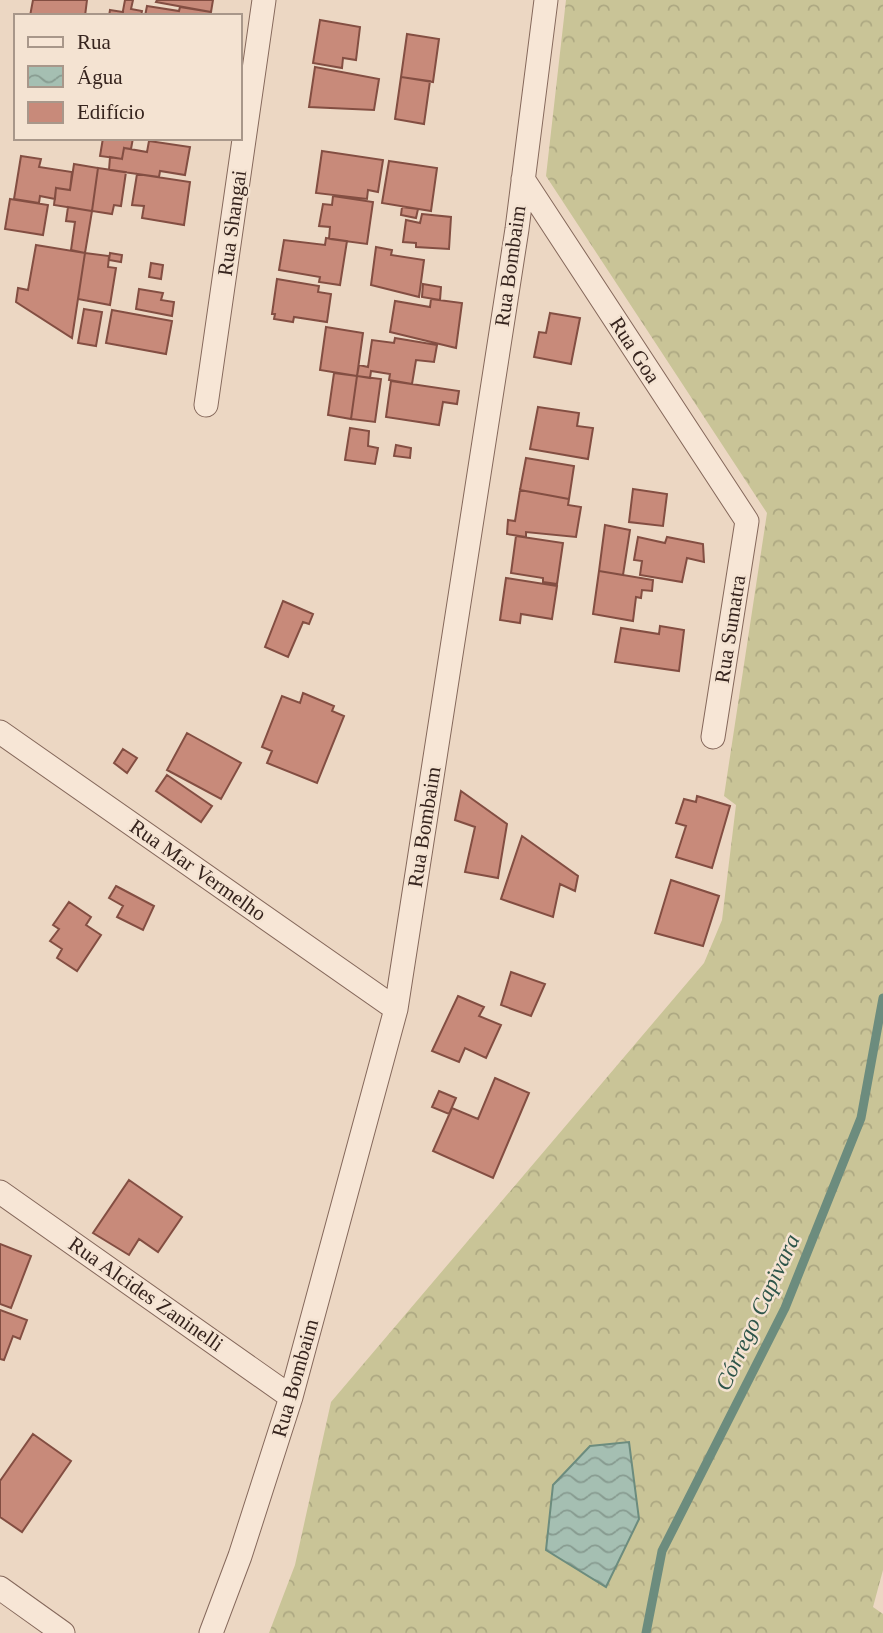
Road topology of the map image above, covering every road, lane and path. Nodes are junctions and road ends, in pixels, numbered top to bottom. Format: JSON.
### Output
{"nodes":[{"id":1,"x":264,"y":0,"type":"edge"},
{"id":2,"x":546,"y":0,"type":"edge"},
{"id":3,"x":523,"y":179,"type":"junction"},
{"id":4,"x":206,"y":405,"type":"dead end"},
{"id":5,"x":747,"y":521,"type":"joint"},
{"id":6,"x":0,"y":732,"type":"edge"},
{"id":7,"x":713,"y":737,"type":"dead end"},
{"id":8,"x":396,"y":1009,"type":"junction"},
{"id":9,"x":0,"y":1192,"type":"edge"},
{"id":10,"x":291,"y":1397,"type":"junction"},
{"id":11,"x":0,"y":1588,"type":"edge"},
{"id":12,"x":63,"y":1633,"type":"edge"},
{"id":13,"x":211,"y":1633,"type":"edge"}],
"edges":[{"from":1,"to":4,"type":"street","name":"Rua Shangai"},
{"from":2,"to":3,"type":"street","name":"Rua Bombaim"},
{"from":3,"to":5,"type":"street","name":"Rua Goa"},
{"from":3,"to":8,"type":"street","name":"Rua Bombaim"},
{"from":5,"to":7,"type":"street","name":"Rua Sumatra"},
{"from":6,"to":8,"type":"street","name":"Rua Mar Vermelho"},
{"from":8,"to":10,"type":"street","name":"Rua Bombaim"},
{"from":9,"to":10,"type":"street","name":"Rua Alcides Zaninelli"},
{"from":10,"to":13,"type":"street","name":"Rua Bombaim"},
{"from":11,"to":12,"type":"street"}]}
